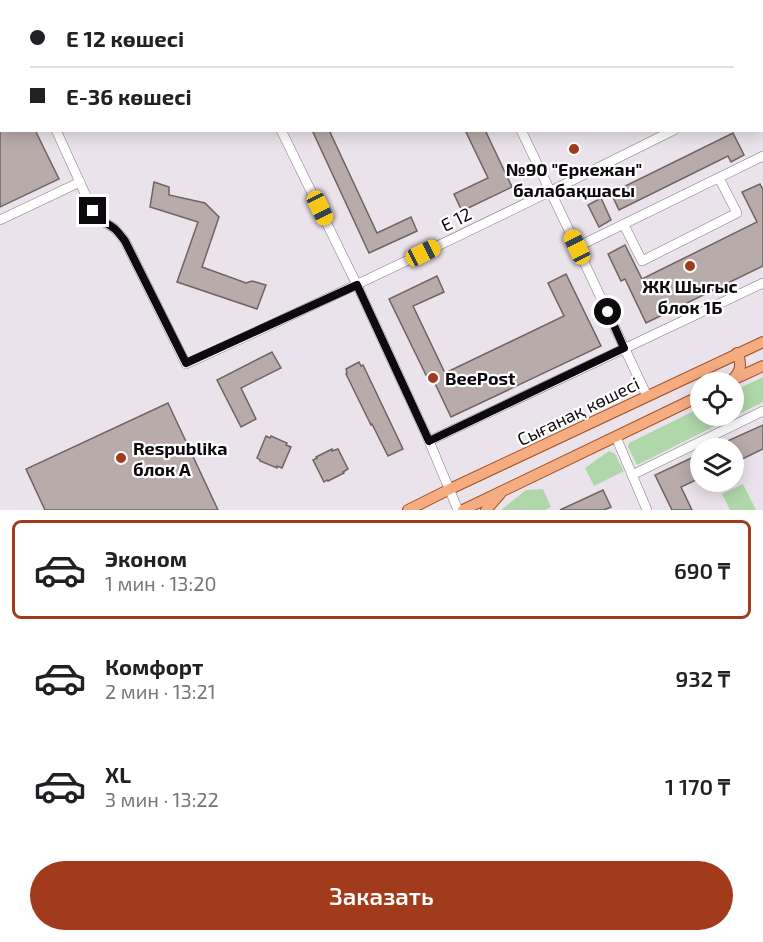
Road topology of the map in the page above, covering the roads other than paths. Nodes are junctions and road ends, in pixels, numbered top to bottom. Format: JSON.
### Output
{"nodes":[{"id":1,"x":57,"y":132,"type":"edge"},
{"id":2,"x":282,"y":132,"type":"edge"},
{"id":3,"x":521,"y":132,"type":"edge"},
{"id":4,"x":670,"y":132,"type":"edge"},
{"id":5,"x":763,"y":156,"type":"edge"},
{"id":6,"x":719,"y":178,"type":"junction"},
{"id":7,"x":80,"y":182,"type":"junction"},
{"id":8,"x":550,"y":192,"type":"junction"},
{"id":9,"x":0,"y":220,"type":"edge"},
{"id":10,"x":624,"y":225,"type":"junction"},
{"id":11,"x":577,"y":247,"type":"junction"},
{"id":12,"x":763,"y":283,"type":"edge"},
{"id":13,"x":357,"y":285,"type":"junction"},
{"id":14,"x":763,"y":342,"type":"edge"},
{"id":15,"x":624,"y":348,"type":"junction"},
{"id":16,"x":737,"y":353,"type":"junction"},
{"id":17,"x":763,"y":366,"type":"edge"},
{"id":18,"x":739,"y":372,"type":"edge"},
{"id":19,"x":744,"y":375,"type":"edge"},
{"id":20,"x":647,"y":396,"type":"junction"},
{"id":21,"x":690,"y":401,"type":"edge"},
{"id":22,"x":763,"y":411,"type":"edge"},
{"id":23,"x":616,"y":437,"type":"junction"},
{"id":24,"x":429,"y":441,"type":"junction"},
{"id":25,"x":632,"y":475,"type":"junction"},
{"id":26,"x":450,"y":489,"type":"junction"},
{"id":27,"x":504,"y":490,"type":"junction"},
{"id":28,"x":408,"y":510,"type":"edge"},
{"id":29,"x":458,"y":510,"type":"edge"},
{"id":30,"x":463,"y":510,"type":"edge"},
{"id":31,"x":486,"y":510,"type":"edge"},
{"id":32,"x":647,"y":510,"type":"edge"}],
"edges":[{"from":1,"to":7,"type":"street"},
{"from":2,"to":13,"type":"street"},
{"from":3,"to":8,"type":"street"},
{"from":4,"to":8,"type":"street","name":"E 12"},
{"from":5,"to":6,"type":"street"},
{"from":6,"to":10,"type":"street"},
{"from":6,"to":10,"type":"street"},
{"from":7,"to":9,"type":"street"},
{"from":7,"to":13,"type":"street","name":"E 12"},
{"from":8,"to":11,"type":"street"},
{"from":8,"to":13,"type":"street","name":"E 12"},
{"from":10,"to":11,"type":"street"},
{"from":11,"to":15,"type":"street"},
{"from":12,"to":15,"type":"street"},
{"from":13,"to":24,"type":"street"},
{"from":14,"to":16,"type":"main road","name":"Сығанақ көшесі"},
{"from":15,"to":20,"type":"street"},
{"from":15,"to":24,"type":"street"},
{"from":16,"to":18,"type":"main road"},
{"from":16,"to":20,"type":"main road","name":"Сығанақ көшесі"},
{"from":17,"to":19,"type":"main road"},
{"from":20,"to":26,"type":"main road","name":"Сығанақ көшесі"},
{"from":21,"to":23,"type":"main road"},
{"from":22,"to":25,"type":"street"},
{"from":23,"to":25,"type":"street"},
{"from":23,"to":27,"type":"main road"},
{"from":24,"to":26,"type":"street"},
{"from":25,"to":32,"type":"street"},
{"from":26,"to":28,"type":"main road","name":"Сығанақ көшесі"},
{"from":26,"to":29,"type":"street"},
{"from":27,"to":30,"type":"main road"},
{"from":27,"to":31,"type":"main road"}]}
